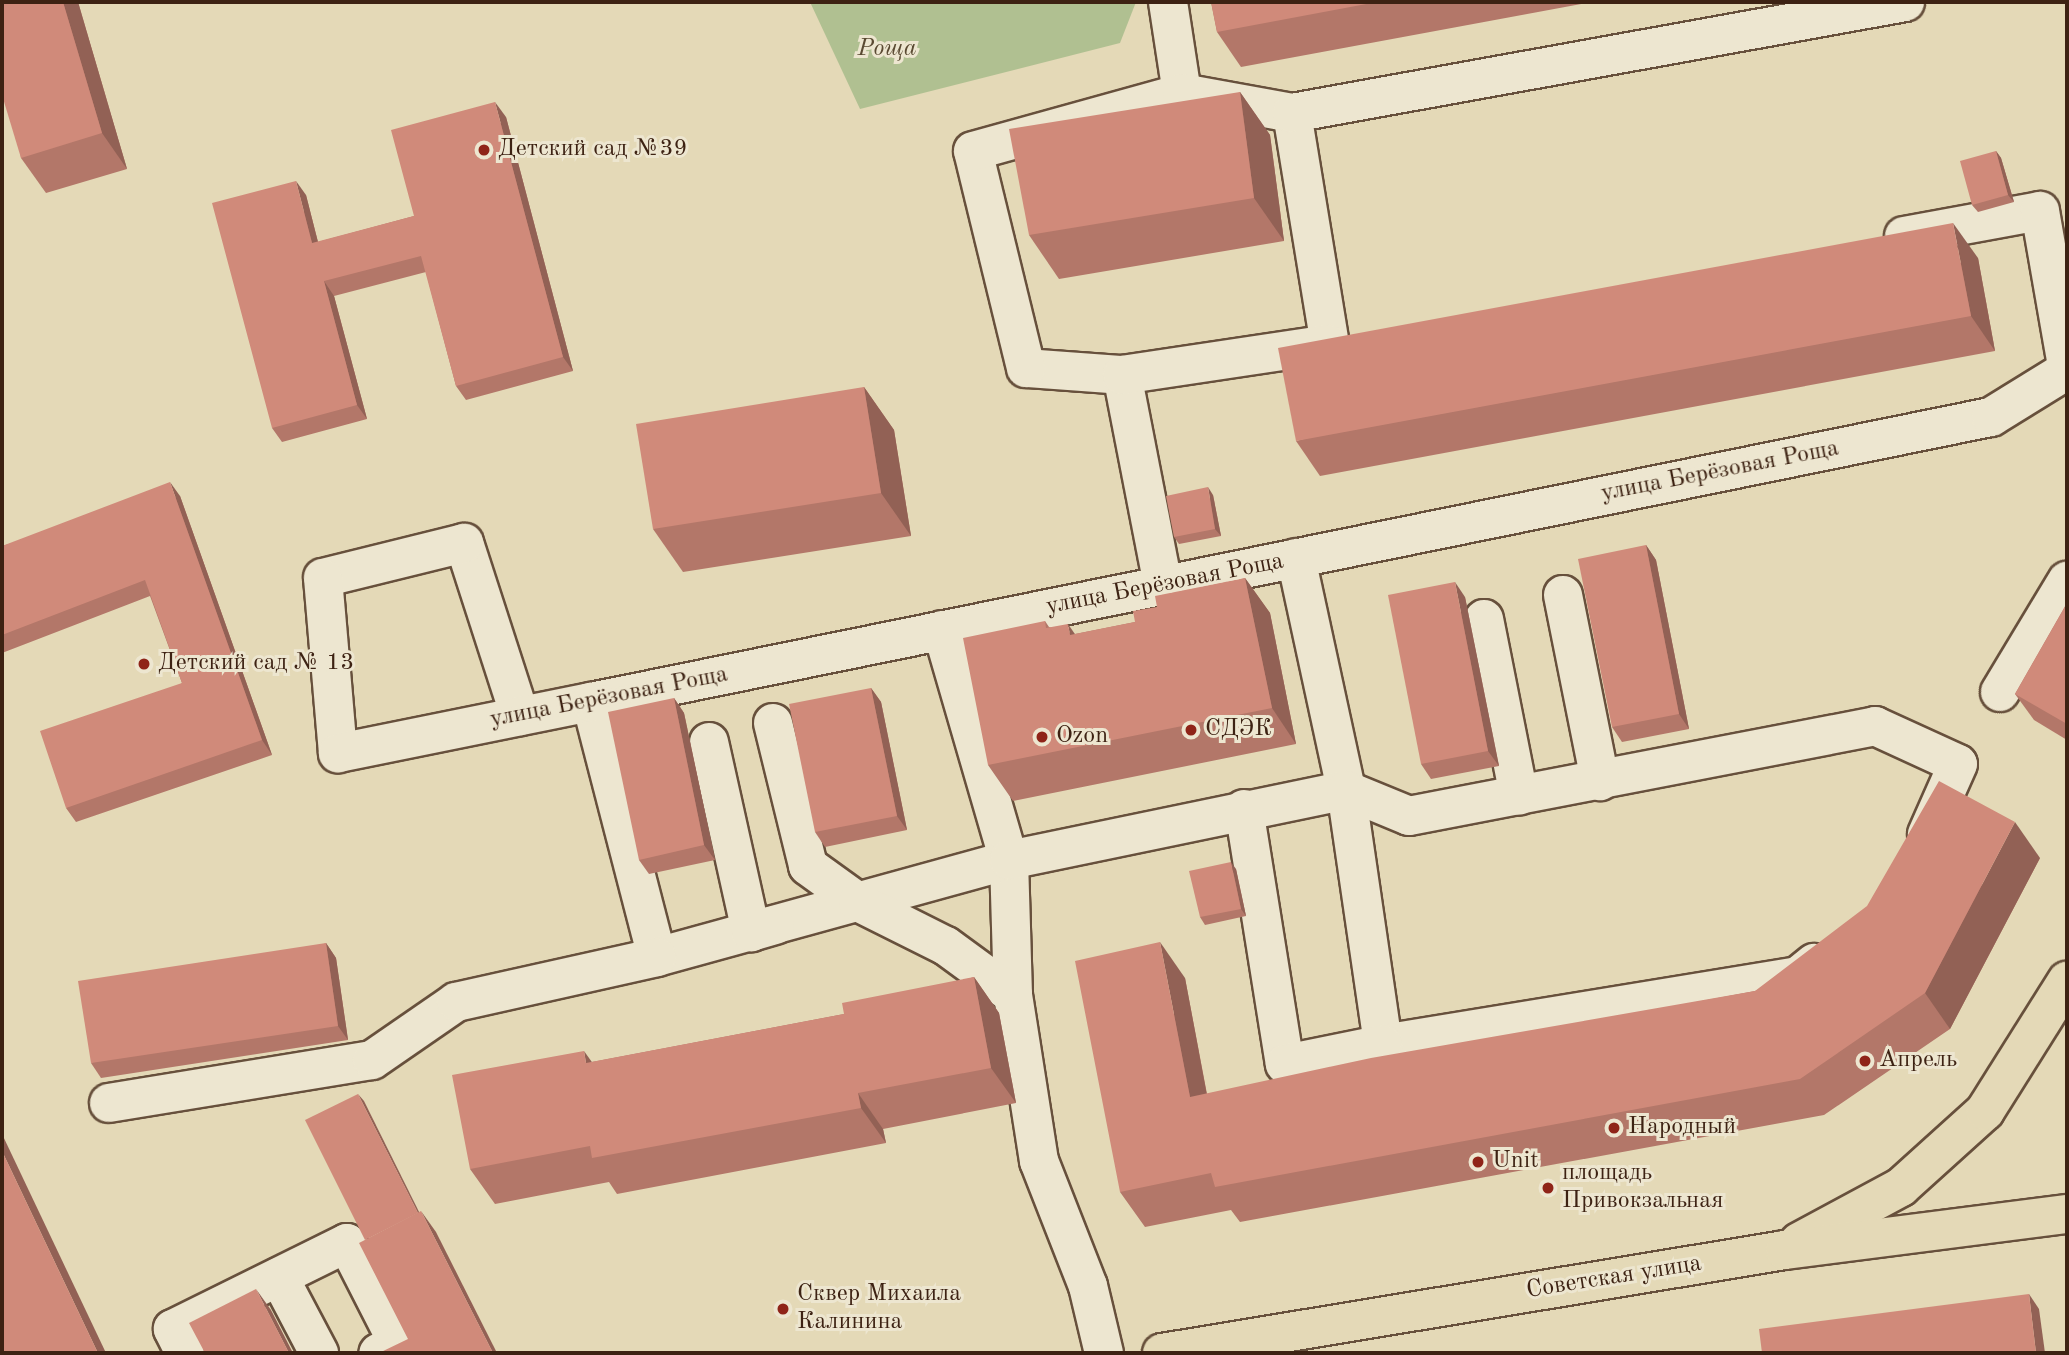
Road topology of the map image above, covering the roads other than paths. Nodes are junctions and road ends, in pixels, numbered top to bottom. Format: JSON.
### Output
{"nodes":[{"id":1,"x":1168,"y":2,"type":"edge"},
{"id":2,"x":1905,"y":2,"type":"edge"},
{"id":3,"x":1182,"y":93,"type":"junction"},
{"id":4,"x":1292,"y":113,"type":"junction"},
{"id":5,"x":1863,"y":244,"type":"edge"},
{"id":6,"x":1371,"y":336,"type":"edge"},
{"id":7,"x":1330,"y":344,"type":"junction"},
{"id":8,"x":2067,"y":368,"type":"edge"},
{"id":9,"x":1122,"y":374,"type":"junction"},
{"id":10,"x":1296,"y":558,"type":"junction"},
{"id":11,"x":2067,"y":581,"type":"edge"},
{"id":12,"x":1163,"y":585,"type":"junction"},
{"id":13,"x":1563,"y":595,"type":"dead end"},
{"id":14,"x":1484,"y":619,"type":"dead end"},
{"id":15,"x":943,"y":630,"type":"junction"},
{"id":16,"x":2000,"y":692,"type":"dead end"},
{"id":17,"x":591,"y":702,"type":"junction"},
{"id":18,"x":520,"y":716,"type":"junction"},
{"id":19,"x":773,"y":723,"type":"dead end"},
{"id":20,"x":709,"y":742,"type":"dead end"},
{"id":21,"x":1600,"y":781,"type":"junction"},
{"id":22,"x":1346,"y":790,"type":"junction"},
{"id":23,"x":1519,"y":796,"type":"junction"},
{"id":24,"x":1244,"y":809,"type":"junction"},
{"id":25,"x":1009,"y":860,"type":"junction"},
{"id":26,"x":1914,"y":862,"type":"edge"},
{"id":27,"x":858,"y":902,"type":"junction"},
{"id":28,"x":751,"y":932,"type":"junction"},
{"id":29,"x":1840,"y":940,"type":"edge"},
{"id":30,"x":657,"y":957,"type":"junction"},
{"id":31,"x":2067,"y":981,"type":"edge"},
{"id":32,"x":1013,"y":995,"type":"junction"},
{"id":33,"x":967,"y":1003,"type":"edge"},
{"id":34,"x":1383,"y":1044,"type":"junction"},
{"id":35,"x":109,"y":1103,"type":"dead end"},
{"id":36,"x":2067,"y":1214,"type":"edge"},
{"id":37,"x":1785,"y":1250,"type":"junction"},
{"id":38,"x":279,"y":1277,"type":"junction"},
{"id":39,"x":185,"y":1353,"type":"edge"},
{"id":40,"x":319,"y":1353,"type":"edge"},
{"id":41,"x":378,"y":1353,"type":"edge"},
{"id":42,"x":1104,"y":1353,"type":"edge"},
{"id":43,"x":1162,"y":1353,"type":"edge"}],
"edges":[{"from":1,"to":3,"type":"street"},
{"from":2,"to":4,"type":"street"},
{"from":3,"to":4,"type":"street"},
{"from":3,"to":9,"type":"street"},
{"from":4,"to":7,"type":"street"},
{"from":5,"to":8,"type":"street"},
{"from":6,"to":7,"type":"street"},
{"from":7,"to":9,"type":"street"},
{"from":8,"to":10,"type":"street","name":"улица Берёзовая Роща"},
{"from":9,"to":12,"type":"street"},
{"from":10,"to":12,"type":"street","name":"улица Берёзовая Роща"},
{"from":10,"to":22,"type":"street"},
{"from":11,"to":16,"type":"street"},
{"from":12,"to":15,"type":"street","name":"улица Берёзовая Роща"},
{"from":13,"to":21,"type":"street"},
{"from":14,"to":23,"type":"street"},
{"from":15,"to":17,"type":"street","name":"улица Берёзовая Роща"},
{"from":15,"to":25,"type":"street"},
{"from":17,"to":18,"type":"street","name":"улица Берёзовая Роща"},
{"from":17,"to":30,"type":"street"},
{"from":18,"to":18,"type":"street","name":"улица Берёзовая Роща"},
{"from":19,"to":27,"type":"street"},
{"from":20,"to":28,"type":"street"},
{"from":21,"to":23,"type":"street"},
{"from":21,"to":26,"type":"street"},
{"from":22,"to":23,"type":"street"},
{"from":22,"to":24,"type":"street"},
{"from":22,"to":34,"type":"street"},
{"from":24,"to":25,"type":"street"},
{"from":24,"to":34,"type":"street"},
{"from":25,"to":27,"type":"street"},
{"from":25,"to":32,"type":"street"},
{"from":27,"to":28,"type":"street"},
{"from":27,"to":32,"type":"street"},
{"from":28,"to":30,"type":"street"},
{"from":29,"to":34,"type":"street"},
{"from":30,"to":35,"type":"street"},
{"from":31,"to":37,"type":"main road"},
{"from":32,"to":33,"type":"street"},
{"from":32,"to":42,"type":"street"},
{"from":36,"to":37,"type":"main road","name":"Советская улица"},
{"from":37,"to":43,"type":"main road","name":"Советская улица"},
{"from":38,"to":39,"type":"street"},
{"from":38,"to":40,"type":"street"},
{"from":38,"to":41,"type":"street"}]}
